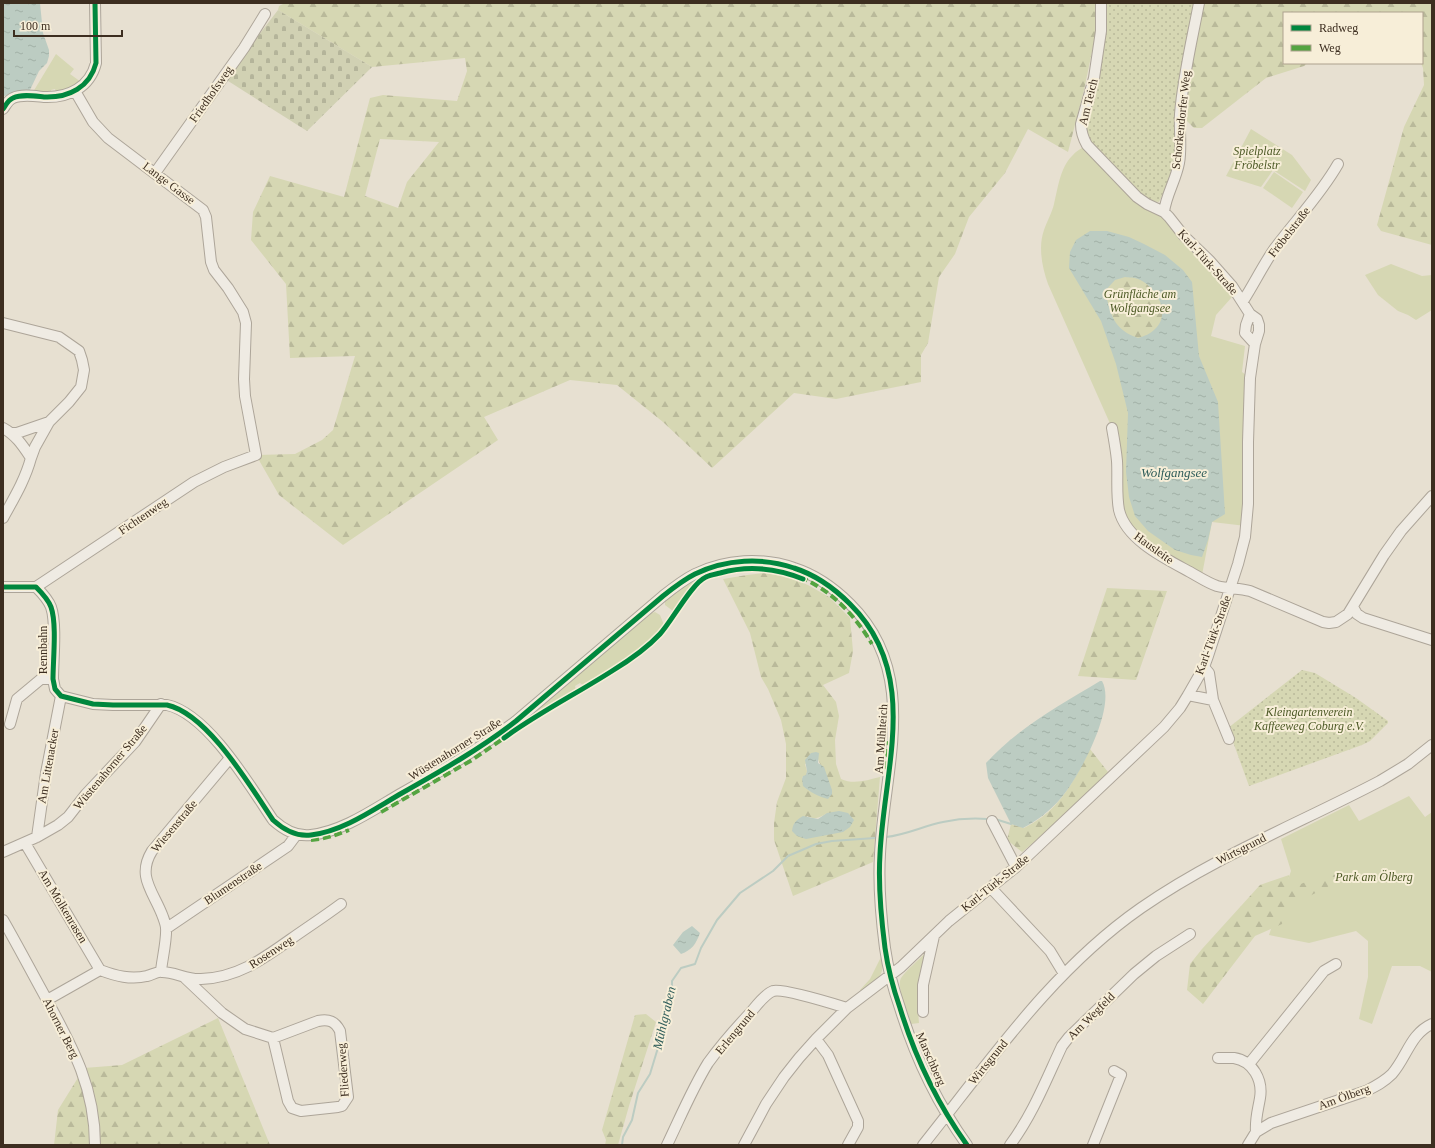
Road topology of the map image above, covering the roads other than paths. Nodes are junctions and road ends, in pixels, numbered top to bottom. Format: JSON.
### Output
{"nodes":[{"id":1,"x":95,"y":3,"type":"edge"},
{"id":2,"x":1101,"y":3,"type":"edge"},
{"id":3,"x":1198,"y":3,"type":"edge"},
{"id":4,"x":265,"y":14,"type":"dead end"},
{"id":5,"x":75,"y":91,"type":"junction"},
{"id":6,"x":3,"y":109,"type":"edge"},
{"id":7,"x":1338,"y":164,"type":"dead end"},
{"id":8,"x":155,"y":173,"type":"junction"},
{"id":9,"x":1164,"y":212,"type":"junction"},
{"id":10,"x":1243,"y":301,"type":"junction"},
{"id":11,"x":3,"y":323,"type":"edge"},
{"id":12,"x":49,"y":422,"type":"junction"},
{"id":13,"x":1112,"y":428,"type":"dead end"},
{"id":14,"x":7,"y":430,"type":"edge"},
{"id":15,"x":256,"y":455,"type":"joint"},
{"id":16,"x":31,"y":458,"type":"junction"},
{"id":17,"x":1432,"y":496,"type":"edge"},
{"id":18,"x":3,"y":518,"type":"edge"},
{"id":19,"x":772,"y":562,"type":"joint"},
{"id":20,"x":3,"y":587,"type":"edge"},
{"id":21,"x":36,"y":587,"type":"junction"},
{"id":22,"x":1230,"y":589,"type":"junction"},
{"id":23,"x":1353,"y":607,"type":"junction"},
{"id":24,"x":1432,"y":640,"type":"edge"},
{"id":25,"x":1204,"y":667,"type":"junction"},
{"id":26,"x":53,"y":679,"type":"junction"},
{"id":27,"x":61,"y":696,"type":"junction"},
{"id":28,"x":1188,"y":696,"type":"junction"},
{"id":29,"x":1213,"y":700,"type":"junction"},
{"id":30,"x":161,"y":704,"type":"junction"},
{"id":31,"x":10,"y":724,"type":"dead end"},
{"id":32,"x":1228,"y":739,"type":"dead end"},
{"id":33,"x":1432,"y":746,"type":"edge"},
{"id":34,"x":230,"y":758,"type":"junction"},
{"id":35,"x":992,"y":821,"type":"dead end"},
{"id":36,"x":297,"y":834,"type":"junction"},
{"id":37,"x":37,"y":837,"type":"junction"},
{"id":38,"x":25,"y":843,"type":"junction"},
{"id":39,"x":3,"y":852,"type":"edge"},
{"id":40,"x":1016,"y":867,"type":"junction"},
{"id":41,"x":991,"y":888,"type":"junction"},
{"id":42,"x":341,"y":904,"type":"dead end"},
{"id":43,"x":3,"y":920,"type":"edge"},
{"id":44,"x":166,"y":928,"type":"junction"},
{"id":45,"x":1190,"y":934,"type":"dead end"},
{"id":46,"x":934,"y":936,"type":"junction"},
{"id":47,"x":1336,"y":964,"type":"dead end"},
{"id":48,"x":100,"y":970,"type":"junction"},
{"id":49,"x":161,"y":971,"type":"junction"},
{"id":50,"x":1064,"y":974,"type":"junction"},
{"id":51,"x":889,"y":975,"type":"junction"},
{"id":52,"x":185,"y":978,"type":"junction"},
{"id":53,"x":47,"y":1000,"type":"junction"},
{"id":54,"x":847,"y":1008,"type":"junction"},
{"id":55,"x":922,"y":1012,"type":"dead end"},
{"id":56,"x":1432,"y":1024,"type":"edge"},
{"id":57,"x":273,"y":1038,"type":"junction"},
{"id":58,"x":816,"y":1039,"type":"junction"},
{"id":59,"x":1218,"y":1058,"type":"dead end"},
{"id":60,"x":1249,"y":1064,"type":"junction"},
{"id":61,"x":1114,"y":1071,"type":"dead end"},
{"id":62,"x":947,"y":1116,"type":"junction"},
{"id":63,"x":1256,"y":1132,"type":"junction"},
{"id":64,"x":95,"y":1145,"type":"edge"},
{"id":65,"x":667,"y":1145,"type":"edge"},
{"id":66,"x":744,"y":1145,"type":"edge"},
{"id":67,"x":848,"y":1145,"type":"edge"},
{"id":68,"x":923,"y":1145,"type":"edge"},
{"id":69,"x":967,"y":1145,"type":"edge"},
{"id":70,"x":1010,"y":1145,"type":"edge"},
{"id":71,"x":1093,"y":1145,"type":"edge"},
{"id":72,"x":1248,"y":1145,"type":"edge"}],
"edges":[{"from":1,"to":5,"type":"street"},
{"from":2,"to":9,"type":"street","name":"Am Teich"},
{"from":3,"to":9,"type":"street","name":"Schorkendorfer Weg"},
{"from":4,"to":8,"type":"street","name":"Friedhofsweg"},
{"from":5,"to":6,"type":"street"},
{"from":5,"to":8,"type":"street","name":"Lange Gasse"},
{"from":7,"to":10,"type":"street","name":"Fröbelstraße"},
{"from":8,"to":15,"type":"street","name":"Lange Gasse"},
{"from":9,"to":10,"type":"street","name":"Karl-Türk-Straße"},
{"from":10,"to":22,"type":"street","name":"Karl-Türk-Straße"},
{"from":11,"to":12,"type":"street"},
{"from":12,"to":14,"type":"street"},
{"from":12,"to":16,"type":"street"},
{"from":13,"to":22,"type":"street","name":"Hausleite"},
{"from":14,"to":16,"type":"street"},
{"from":15,"to":21,"type":"street","name":"Fichtenweg"},
{"from":16,"to":18,"type":"street"},
{"from":17,"to":23,"type":"street","name":"Hausleite"},
{"from":19,"to":36,"type":"street","name":"Wüstenahorner Straße"},
{"from":19,"to":51,"type":"street","name":"Am Mühlteich"},
{"from":20,"to":21,"type":"street"},
{"from":21,"to":26,"type":"street","name":"Rennbahn"},
{"from":22,"to":23,"type":"street","name":"Hausleite"},
{"from":22,"to":25,"type":"street","name":"Karl-Türk-Straße"},
{"from":23,"to":24,"type":"street"},
{"from":25,"to":28,"type":"street","name":"Karl-Türk-Straße"},
{"from":25,"to":29,"type":"street"},
{"from":26,"to":27,"type":"street","name":"Rennbahn"},
{"from":26,"to":31,"type":"street"},
{"from":27,"to":30,"type":"street"},
{"from":27,"to":37,"type":"street","name":"Am Littenacker"},
{"from":28,"to":29,"type":"street"},
{"from":28,"to":40,"type":"street","name":"Karl-Türk-Straße"},
{"from":29,"to":32,"type":"street"},
{"from":30,"to":34,"type":"street","name":"Wüstenahorner Straße"},
{"from":30,"to":37,"type":"street","name":"Wüstenahorner Straße"},
{"from":33,"to":50,"type":"street","name":"Wirtsgrund"},
{"from":34,"to":36,"type":"street","name":"Wüstenahorner Straße"},
{"from":34,"to":44,"type":"street","name":"Wiesenstraße"},
{"from":35,"to":40,"type":"street"},
{"from":36,"to":44,"type":"street","name":"Blumenstraße"},
{"from":37,"to":38,"type":"street","name":"Wüstenahorner Straße"},
{"from":38,"to":39,"type":"street","name":"Wüstenahorner Straße"},
{"from":38,"to":48,"type":"street","name":"Am Molkenrasen"},
{"from":40,"to":41,"type":"street","name":"Karl-Türk-Straße"},
{"from":41,"to":46,"type":"street","name":"Karl-Türk-Straße"},
{"from":41,"to":50,"type":"street"},
{"from":42,"to":52,"type":"street","name":"Rosenweg"},
{"from":43,"to":53,"type":"street","name":"Ahorner Berg"},
{"from":44,"to":49,"type":"street","name":"Wiesenstraße"},
{"from":45,"to":70,"type":"street","name":"Am Wegfeld"},
{"from":46,"to":51,"type":"street","name":"Karl-Türk-Straße"},
{"from":46,"to":55,"type":"street"},
{"from":47,"to":60,"type":"street"},
{"from":48,"to":49,"type":"street"},
{"from":48,"to":53,"type":"street"},
{"from":49,"to":52,"type":"street","name":"Rosenweg"},
{"from":50,"to":62,"type":"street","name":"Wirtsgrund"},
{"from":51,"to":54,"type":"street","name":"Karl-Türk-Straße"},
{"from":51,"to":62,"type":"street","name":"Marschberg"},
{"from":52,"to":57,"type":"street"},
{"from":53,"to":64,"type":"street","name":"Ahorner Berg"},
{"from":54,"to":58,"type":"street","name":"Karl-Türk-Straße"},
{"from":54,"to":65,"type":"street","name":"Erlengrund"},
{"from":56,"to":63,"type":"street","name":"Am Ölberg"},
{"from":57,"to":57,"type":"street","name":"Fliederweg"},
{"from":58,"to":66,"type":"street","name":"Karl-Türk-Straße"},
{"from":58,"to":67,"type":"street"},
{"from":59,"to":60,"type":"street"},
{"from":60,"to":63,"type":"street"},
{"from":61,"to":71,"type":"street"},
{"from":62,"to":68,"type":"street","name":"Wirtsgrund"},
{"from":62,"to":69,"type":"street","name":"Marschberg"},
{"from":63,"to":72,"type":"street"}]}
